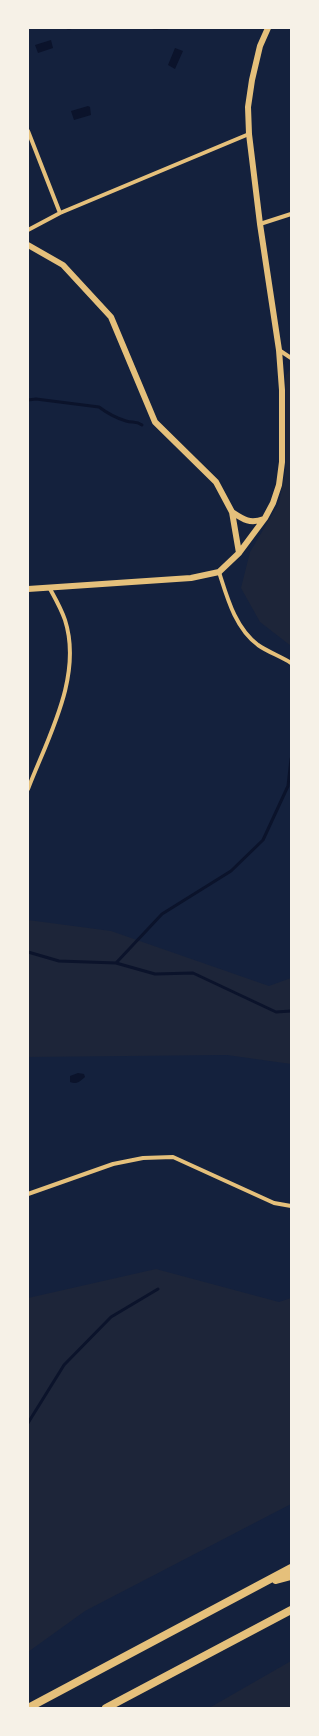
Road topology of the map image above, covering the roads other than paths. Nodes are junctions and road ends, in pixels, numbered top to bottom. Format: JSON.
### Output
{"nodes":[{"id":1,"x":268,"y":28,"type":"edge"},
{"id":2,"x":28,"y":131,"type":"edge"},
{"id":3,"x":249,"y":134,"type":"junction"},
{"id":4,"x":60,"y":213,"type":"junction"},
{"id":5,"x":291,"y":214,"type":"edge"},
{"id":6,"x":260,"y":224,"type":"junction"},
{"id":7,"x":28,"y":230,"type":"edge"},
{"id":8,"x":28,"y":245,"type":"edge"},
{"id":9,"x":279,"y":350,"type":"junction"},
{"id":10,"x":291,"y":358,"type":"edge"},
{"id":11,"x":232,"y":512,"type":"junction"},
{"id":12,"x":266,"y":518,"type":"junction"},
{"id":13,"x":239,"y":553,"type":"junction"},
{"id":14,"x":219,"y":572,"type":"junction"},
{"id":15,"x":49,"y":587,"type":"junction"},
{"id":16,"x":28,"y":589,"type":"edge"},
{"id":17,"x":291,"y":662,"type":"edge"},
{"id":18,"x":28,"y":789,"type":"edge"},
{"id":19,"x":28,"y":1194,"type":"edge"},
{"id":20,"x":291,"y":1206,"type":"edge"},
{"id":21,"x":291,"y":1568,"type":"edge"},
{"id":22,"x":291,"y":1576,"type":"edge"},
{"id":23,"x":259,"y":1585,"type":"junction"},
{"id":24,"x":291,"y":1610,"type":"edge"},
{"id":25,"x":28,"y":1708,"type":"edge"},
{"id":26,"x":106,"y":1708,"type":"edge"}],
"edges":[{"from":1,"to":3,"type":"street"},
{"from":2,"to":4,"type":"street"},
{"from":3,"to":4,"type":"street"},
{"from":3,"to":6,"type":"street"},
{"from":4,"to":7,"type":"street"},
{"from":5,"to":6,"type":"street"},
{"from":6,"to":9,"type":"street"},
{"from":8,"to":11,"type":"street"},
{"from":9,"to":10,"type":"street"},
{"from":9,"to":12,"type":"street"},
{"from":11,"to":12,"type":"street"},
{"from":11,"to":13,"type":"street"},
{"from":12,"to":13,"type":"street"},
{"from":13,"to":14,"type":"street"},
{"from":14,"to":15,"type":"street"},
{"from":14,"to":17,"type":"street"},
{"from":15,"to":16,"type":"street"},
{"from":15,"to":18,"type":"street"},
{"from":19,"to":20,"type":"street"},
{"from":21,"to":23,"type":"highway"},
{"from":22,"to":23,"type":"highway"},
{"from":23,"to":25,"type":"highway"},
{"from":24,"to":26,"type":"highway"}]}
